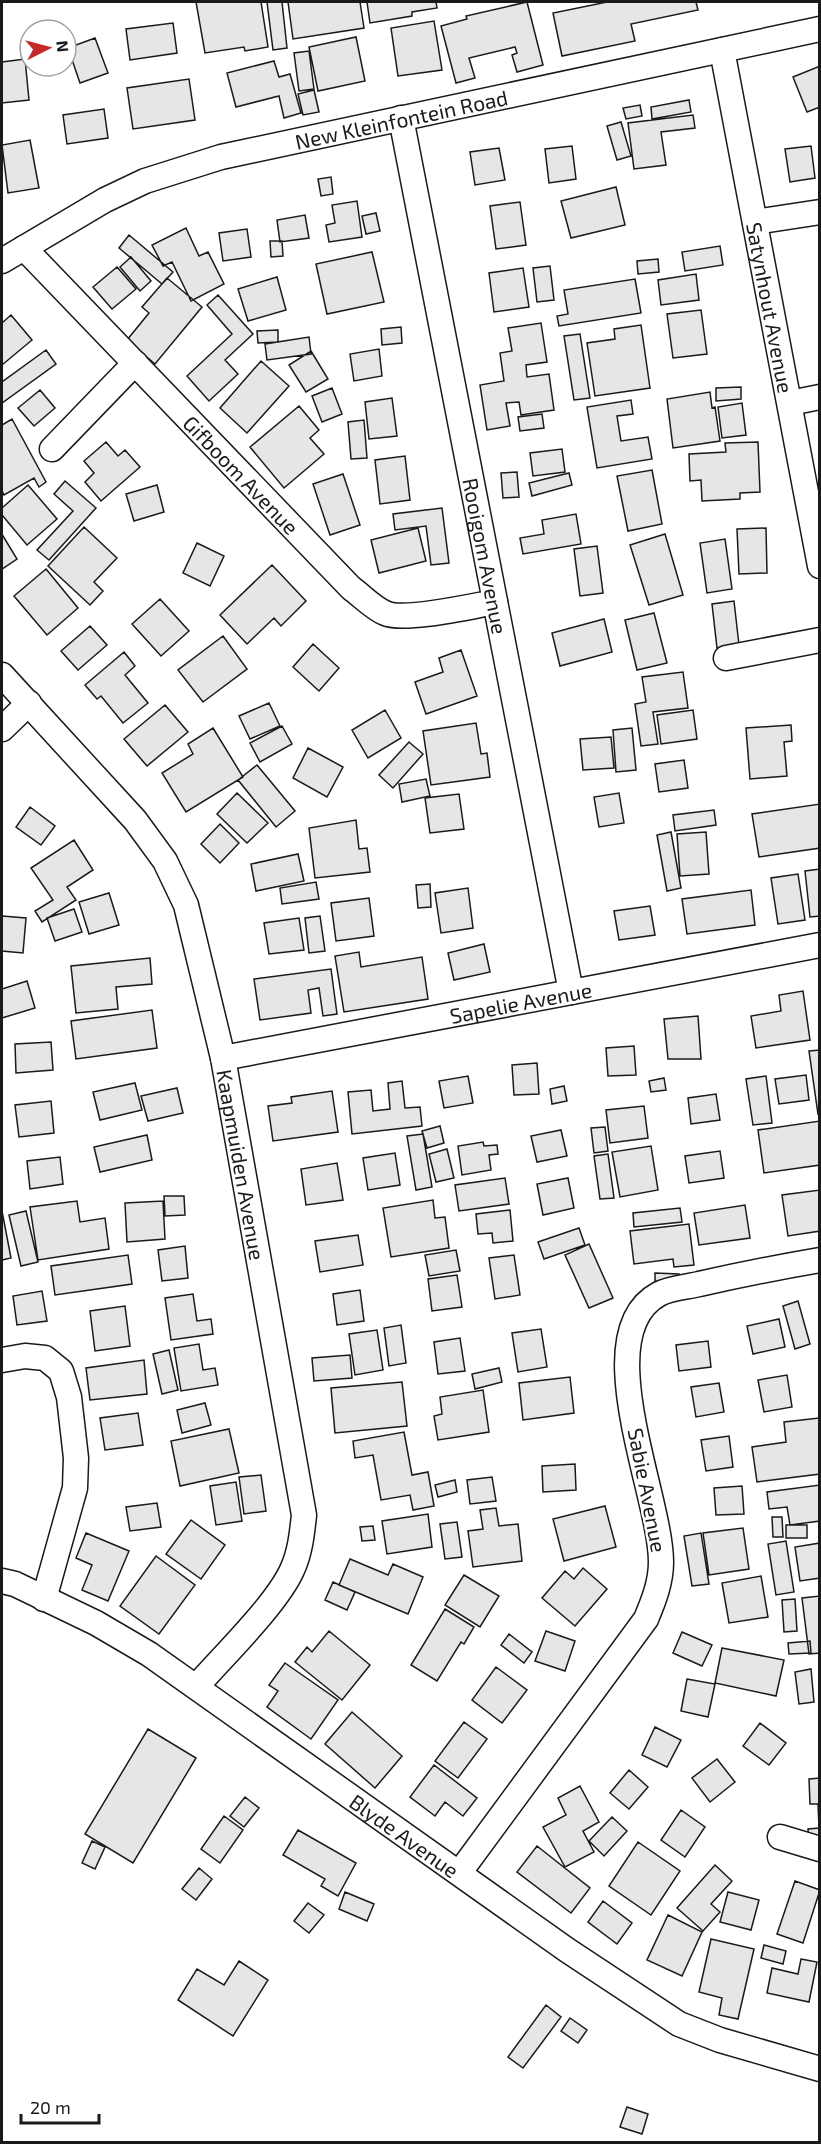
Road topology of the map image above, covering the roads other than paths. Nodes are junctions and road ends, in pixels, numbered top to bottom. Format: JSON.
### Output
{"nodes":[{"id":1,"x":819,"y":29,"type":"edge"},
{"id":2,"x":722,"y":50,"type":"junction"},
{"id":3,"x":401,"y":118,"type":"junction"},
{"id":4,"x":819,"y":212,"type":"edge"},
{"id":5,"x":756,"y":222,"type":"junction"},
{"id":6,"x":24,"y":248,"type":"junction"},
{"id":7,"x":2,"y":261,"type":"edge"},
{"id":8,"x":135,"y":363,"type":"junction"},
{"id":9,"x":819,"y":397,"type":"edge"},
{"id":10,"x":790,"y":403,"type":"junction"},
{"id":11,"x":52,"y":449,"type":"dead end"},
{"id":12,"x":819,"y":566,"type":"edge"},
{"id":13,"x":495,"y":602,"type":"junction"},
{"id":14,"x":819,"y":640,"type":"edge"},
{"id":15,"x":726,"y":658,"type":"dead end"},
{"id":16,"x":2,"y":675,"type":"edge"},
{"id":17,"x":29,"y":703,"type":"junction"},
{"id":18,"x":2,"y":729,"type":"edge"},
{"id":19,"x":819,"y":945,"type":"edge"},
{"id":20,"x":571,"y":992,"type":"junction"},
{"id":21,"x":223,"y":1058,"type":"junction"},
{"id":22,"x":819,"y":1260,"type":"edge"},
{"id":23,"x":2,"y":1360,"type":"edge"},
{"id":24,"x":2,"y":1581,"type":"edge"},
{"id":25,"x":44,"y":1599,"type":"junction"},
{"id":26,"x":197,"y":1686,"type":"junction"},
{"id":27,"x":780,"y":1838,"type":"dead end"},
{"id":28,"x":819,"y":1849,"type":"edge"},
{"id":29,"x":460,"y":1872,"type":"junction"},
{"id":30,"x":819,"y":2069,"type":"edge"}],
"edges":[{"from":1,"to":2,"type":"street","name":"New Kleinfontein Road"},
{"from":2,"to":3,"type":"street","name":"New Kleinfontein Road"},
{"from":2,"to":5,"type":"street","name":"Satynhout Avenue"},
{"from":3,"to":6,"type":"street","name":"New Kleinfontein Road"},
{"from":3,"to":13,"type":"street","name":"Rooigom Avenue"},
{"from":4,"to":5,"type":"street"},
{"from":5,"to":10,"type":"street","name":"Satynhout Avenue"},
{"from":6,"to":7,"type":"street","name":"New Kleinfontein Road"},
{"from":6,"to":8,"type":"street","name":"Gifboom Avenue"},
{"from":8,"to":11,"type":"street"},
{"from":8,"to":13,"type":"street","name":"Gifboom Avenue"},
{"from":9,"to":10,"type":"street"},
{"from":10,"to":12,"type":"street","name":"Satynhout Avenue"},
{"from":13,"to":20,"type":"street","name":"Rooigom Avenue"},
{"from":14,"to":15,"type":"street"},
{"from":16,"to":17,"type":"street","name":"Kaapmuiden Avenue"},
{"from":17,"to":18,"type":"street"},
{"from":17,"to":21,"type":"street","name":"Kaapmuiden Avenue"},
{"from":19,"to":20,"type":"street","name":"Sapelie Avenue"},
{"from":20,"to":21,"type":"street","name":"Sapelie Avenue"},
{"from":21,"to":26,"type":"street","name":"Kaapmuiden Avenue"},
{"from":22,"to":29,"type":"street","name":"Sabie Avenue"},
{"from":23,"to":25,"type":"street"},
{"from":24,"to":25,"type":"street","name":"Blyde Avenue"},
{"from":25,"to":26,"type":"street","name":"Blyde Avenue"},
{"from":26,"to":29,"type":"street","name":"Blyde Avenue"},
{"from":27,"to":28,"type":"street"},
{"from":29,"to":30,"type":"street","name":"Blyde Avenue"}]}
